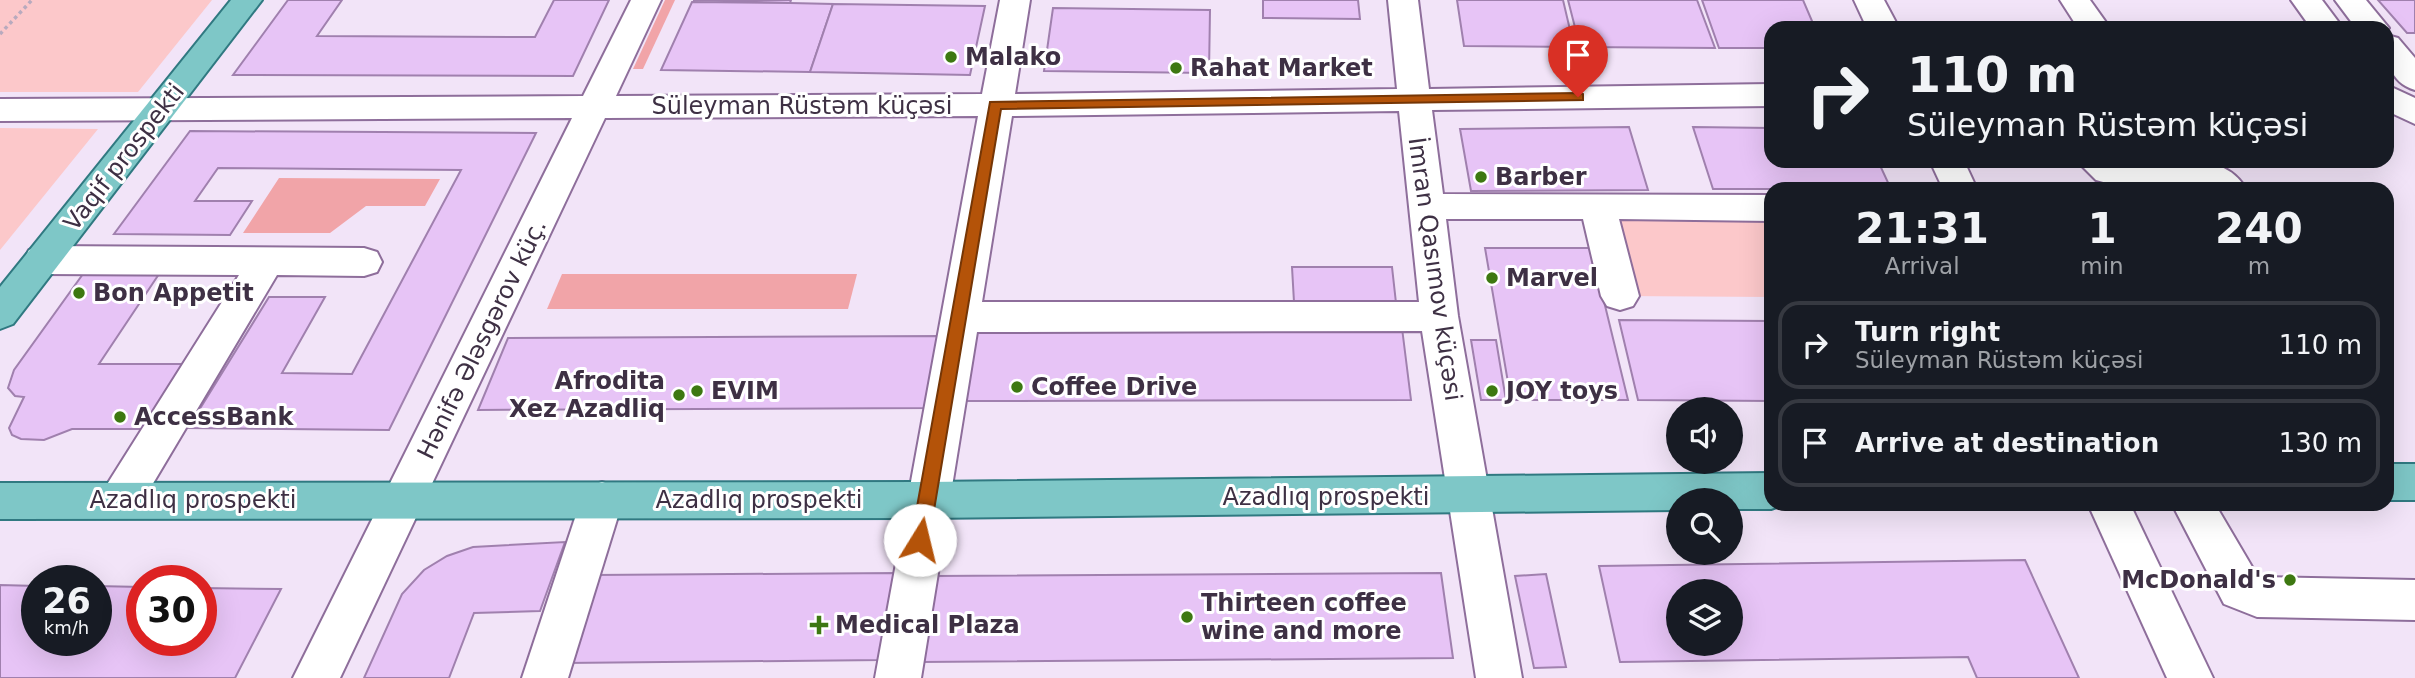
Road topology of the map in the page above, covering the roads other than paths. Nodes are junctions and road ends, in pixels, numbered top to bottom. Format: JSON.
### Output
{"nodes":[{"id":1,"x":247,"y":0,"type":"edge"},
{"id":2,"x":646,"y":0,"type":"edge"},
{"id":3,"x":1015,"y":0,"type":"edge"},
{"id":4,"x":1403,"y":0,"type":"edge"},
{"id":5,"x":1869,"y":0,"type":"edge"},
{"id":6,"x":2075,"y":0,"type":"edge"},
{"id":7,"x":2306,"y":0,"type":"edge"},
{"id":8,"x":2350,"y":0,"type":"edge"},
{"id":9,"x":1880,"y":21,"type":"edge"},
{"id":10,"x":2089,"y":21,"type":"edge"},
{"id":11,"x":2322,"y":21,"type":"edge"},
{"id":12,"x":2367,"y":21,"type":"edge"},
{"id":13,"x":2394,"y":54,"type":"edge"},
{"id":14,"x":2415,"y":79,"type":"edge"},
{"id":15,"x":2394,"y":88,"type":"edge"},
{"id":16,"x":2415,"y":88,"type":"edge"},
{"id":17,"x":1764,"y":95,"type":"edge"},
{"id":18,"x":1413,"y":99,"type":"junction"},
{"id":19,"x":2394,"y":100,"type":"edge"},
{"id":20,"x":995,"y":105,"type":"junction"},
{"id":21,"x":593,"y":107,"type":"junction"},
{"id":22,"x":162,"y":108,"type":"junction"},
{"id":23,"x":0,"y":110,"type":"edge"},
{"id":24,"x":2415,"y":113,"type":"edge"},
{"id":25,"x":2100,"y":168,"type":"edge"},
{"id":26,"x":2220,"y":182,"type":"edge"},
{"id":27,"x":1598,"y":206,"type":"junction"},
{"id":28,"x":1426,"y":207,"type":"junction"},
{"id":29,"x":1764,"y":208,"type":"edge"},
{"id":30,"x":42,"y":260,"type":"junction"},
{"id":31,"x":266,"y":262,"type":"junction"},
{"id":32,"x":364,"y":262,"type":"dead end"},
{"id":33,"x":1620,"y":296,"type":"dead end"},
{"id":34,"x":0,"y":314,"type":"edge"},
{"id":35,"x":1439,"y":316,"type":"junction"},
{"id":36,"x":958,"y":317,"type":"junction"},
{"id":37,"x":2394,"y":482,"type":"edge"},
{"id":38,"x":2415,"y":482,"type":"edge"},
{"id":39,"x":1764,"y":491,"type":"edge"},
{"id":40,"x":1467,"y":496,"type":"junction"},
{"id":41,"x":121,"y":499,"type":"junction"},
{"id":42,"x":602,"y":500,"type":"junction"},
{"id":43,"x":927,"y":500,"type":"junction"},
{"id":44,"x":0,"y":501,"type":"edge"},
{"id":45,"x":405,"y":501,"type":"junction"},
{"id":46,"x":2112,"y":511,"type":"edge"},
{"id":47,"x":2197,"y":511,"type":"edge"},
{"id":48,"x":2415,"y":600,"type":"edge"},
{"id":49,"x":316,"y":678,"type":"edge"},
{"id":50,"x":545,"y":678,"type":"edge"},
{"id":51,"x":898,"y":678,"type":"edge"},
{"id":52,"x":1499,"y":678,"type":"edge"},
{"id":53,"x":2190,"y":678,"type":"edge"}],
"edges":[{"from":1,"to":22,"type":"main road","name":"Vaqif prospekti"},
{"from":2,"to":21,"type":"street","name":"Hənifə Ələsgərov küç."},
{"from":3,"to":20,"type":"street"},
{"from":4,"to":18,"type":"street","name":"İmran Qasımov küçəsi"},
{"from":5,"to":9,"type":"street"},
{"from":6,"to":10,"type":"street"},
{"from":7,"to":11,"type":"street"},
{"from":8,"to":12,"type":"street"},
{"from":13,"to":14,"type":"street"},
{"from":15,"to":16,"type":"street"},
{"from":17,"to":18,"type":"street","name":"Süleyman Rüstəm küçəsi"},
{"from":18,"to":20,"type":"street","name":"Süleyman Rüstəm küçəsi"},
{"from":18,"to":28,"type":"street","name":"İmran Qasımov küçəsi"},
{"from":19,"to":24,"type":"street"},
{"from":20,"to":21,"type":"street","name":"Süleyman Rüstəm küçəsi"},
{"from":20,"to":36,"type":"street"},
{"from":21,"to":22,"type":"street","name":"Süleyman Rüstəm küçəsi"},
{"from":21,"to":45,"type":"street","name":"Hənifə Ələsgərov küç."},
{"from":22,"to":23,"type":"street","name":"Süleyman Rüstəm küçəsi"},
{"from":22,"to":30,"type":"main road","name":"Vaqif prospekti"},
{"from":25,"to":26,"type":"street"},
{"from":27,"to":28,"type":"street"},
{"from":27,"to":29,"type":"street"},
{"from":27,"to":33,"type":"street"},
{"from":28,"to":35,"type":"street","name":"İmran Qasımov küçəsi"},
{"from":30,"to":31,"type":"street"},
{"from":30,"to":34,"type":"main road","name":"Vaqif prospekti"},
{"from":31,"to":32,"type":"street"},
{"from":31,"to":41,"type":"street"},
{"from":35,"to":36,"type":"street"},
{"from":35,"to":40,"type":"street","name":"İmran Qasımov küçəsi"},
{"from":36,"to":43,"type":"street"},
{"from":37,"to":38,"type":"main road"},
{"from":39,"to":40,"type":"main road","name":"Azadlıq prospekti"},
{"from":40,"to":43,"type":"main road","name":"Azadlıq prospekti"},
{"from":40,"to":52,"type":"street","name":"İmran Qasımov küçəsi"},
{"from":41,"to":44,"type":"main road","name":"Azadlıq prospekti"},
{"from":41,"to":45,"type":"main road","name":"Azadlıq prospekti"},
{"from":42,"to":43,"type":"main road","name":"Azadlıq prospekti"},
{"from":42,"to":45,"type":"main road","name":"Azadlıq prospekti"},
{"from":42,"to":50,"type":"street"},
{"from":43,"to":51,"type":"street"},
{"from":45,"to":49,"type":"street","name":"Hənifə Ələsgərov küç."},
{"from":46,"to":53,"type":"street"},
{"from":47,"to":48,"type":"street"}]}
